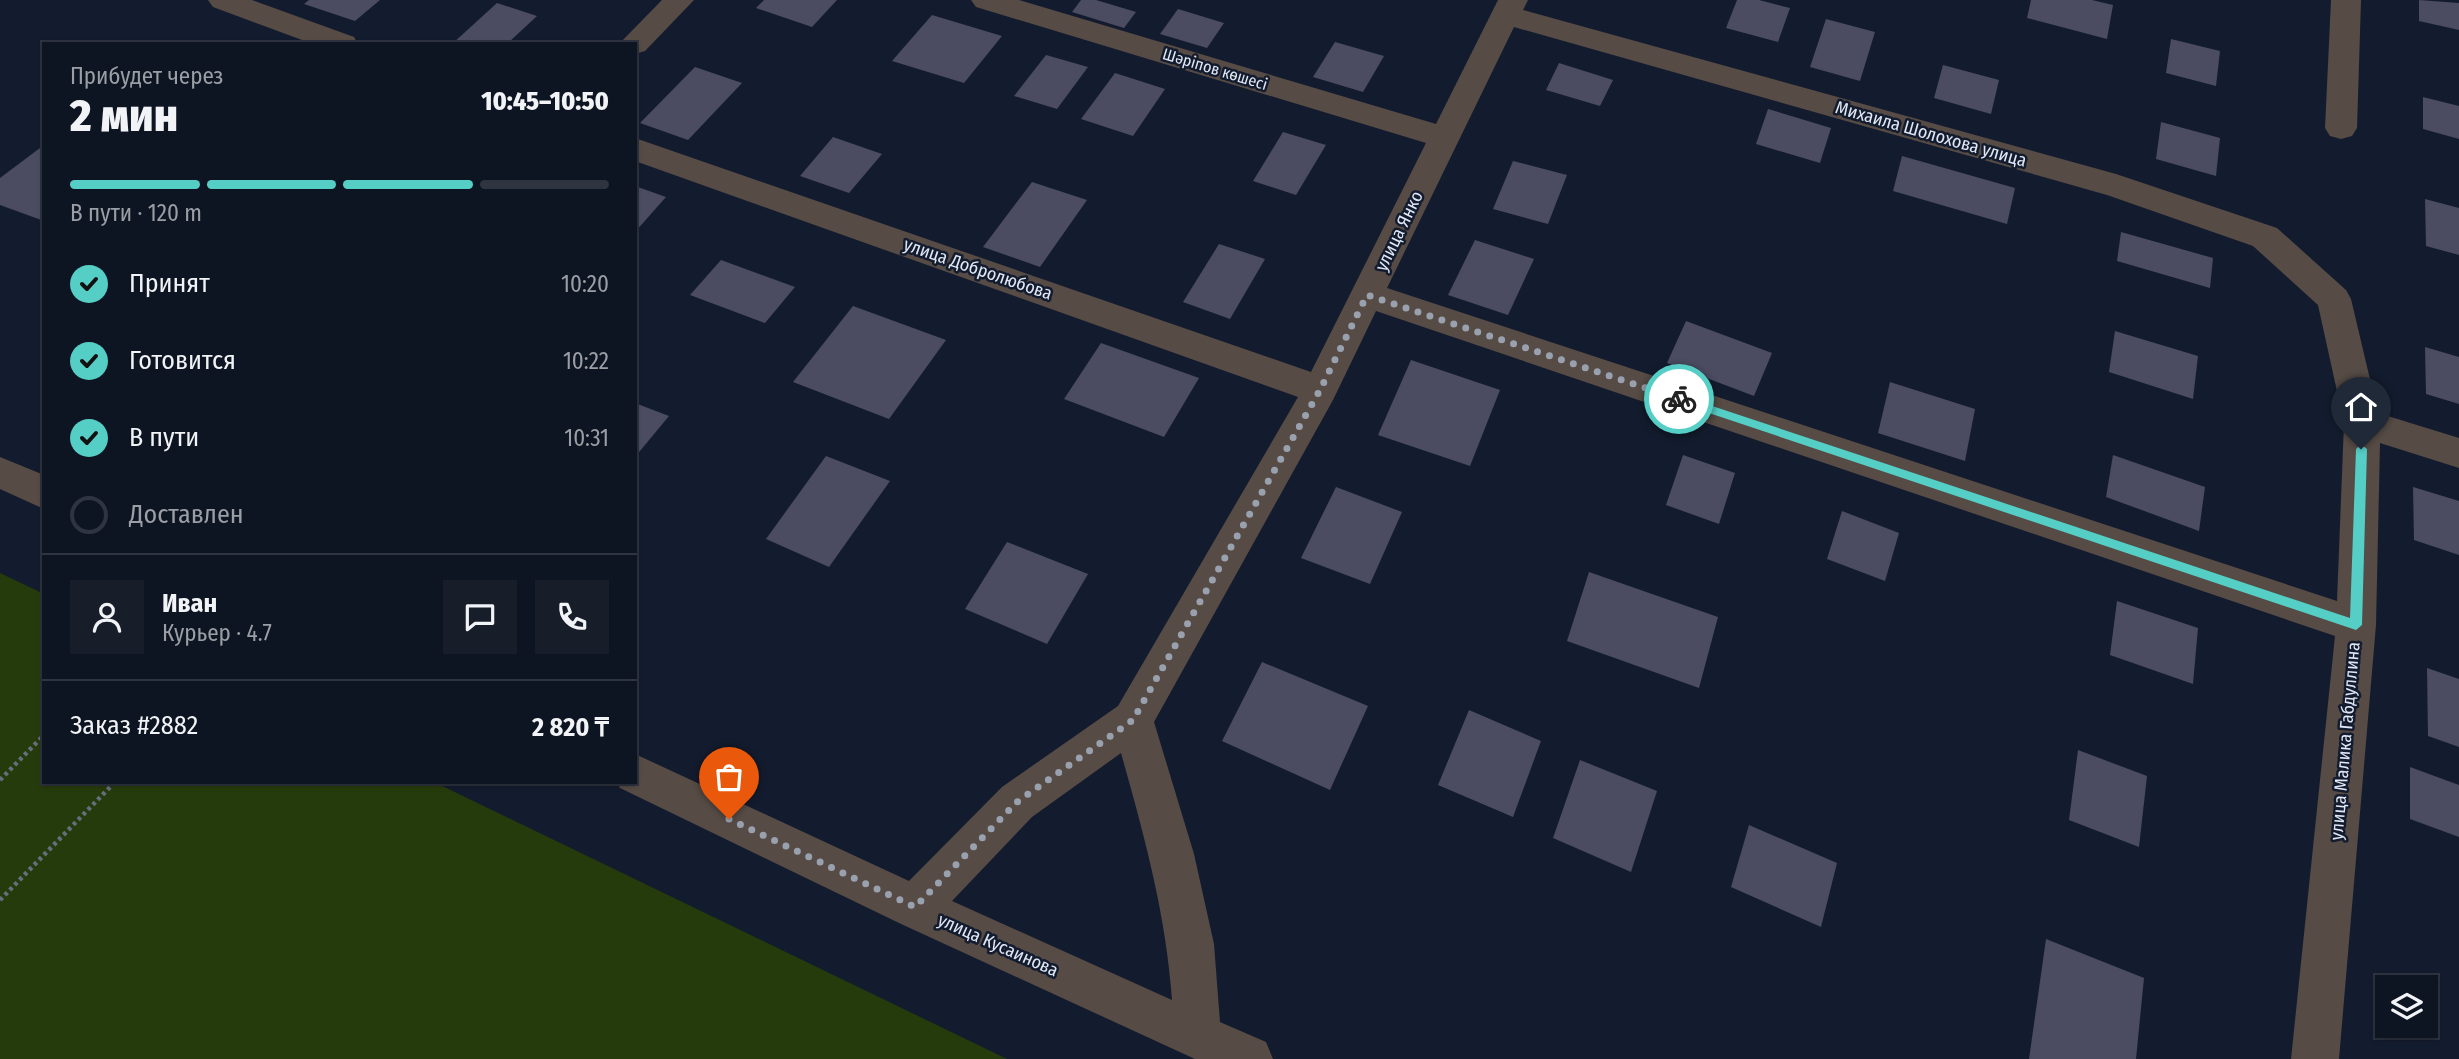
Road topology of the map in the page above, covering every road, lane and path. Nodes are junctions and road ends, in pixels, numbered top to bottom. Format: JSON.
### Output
{"nodes":[{"id":1,"x":223,"y":0,"type":"edge"},
{"id":2,"x":679,"y":0,"type":"edge"},
{"id":3,"x":986,"y":0,"type":"edge"},
{"id":4,"x":2346,"y":0,"type":"edge"},
{"id":5,"x":1509,"y":8,"type":"edge"},
{"id":6,"x":338,"y":42,"type":"edge"},
{"id":7,"x":636,"y":42,"type":"edge"},
{"id":8,"x":2341,"y":128,"type":"dead end"},
{"id":9,"x":1445,"y":138,"type":"junction"},
{"id":10,"x":637,"y":150,"type":"edge"},
{"id":11,"x":1367,"y":295,"type":"junction"},
{"id":12,"x":2334,"y":299,"type":"joint"},
{"id":13,"x":1320,"y":390,"type":"junction"},
{"id":14,"x":2362,"y":423,"type":"junction"},
{"id":15,"x":2459,"y":453,"type":"edge"},
{"id":16,"x":0,"y":472,"type":"edge"},
{"id":17,"x":42,"y":492,"type":"edge"},
{"id":18,"x":2356,"y":625,"type":"junction"},
{"id":19,"x":1133,"y":720,"type":"junction"},
{"id":20,"x":42,"y":736,"type":"edge"},
{"id":21,"x":637,"y":775,"type":"edge"},
{"id":22,"x":0,"y":780,"type":"edge"},
{"id":23,"x":114,"y":784,"type":"edge"},
{"id":24,"x":0,"y":900,"type":"edge"},
{"id":25,"x":915,"y":907,"type":"junction"},
{"id":26,"x":1198,"y":1036,"type":"junction"},
{"id":27,"x":1249,"y":1059,"type":"edge"},
{"id":28,"x":2315,"y":1059,"type":"edge"}],
"edges":[{"from":1,"to":6,"type":"street"},
{"from":2,"to":7,"type":"street"},
{"from":3,"to":9,"type":"street","name":"Шәріпов көшесі"},
{"from":4,"to":8,"type":"street"},
{"from":5,"to":9,"type":"street","name":"улица Янко"},
{"from":5,"to":12,"type":"street","name":"Михаила Шолохова улица"},
{"from":9,"to":11,"type":"street","name":"улица Янко"},
{"from":10,"to":13,"type":"street","name":"улица Добролюбова"},
{"from":11,"to":13,"type":"street","name":"улица Янко"},
{"from":11,"to":18,"type":"street"},
{"from":12,"to":14,"type":"street","name":"улица Малика Габдуллина"},
{"from":13,"to":19,"type":"street","name":"улица Янко"},
{"from":14,"to":15,"type":"street"},
{"from":14,"to":18,"type":"street","name":"улица Малика Габдуллина"},
{"from":16,"to":17,"type":"street"},
{"from":18,"to":28,"type":"street","name":"улица Малика Габдуллина"},
{"from":19,"to":25,"type":"street","name":"улица Янко"},
{"from":19,"to":26,"type":"street"},
{"from":20,"to":22,"type":"path"},
{"from":21,"to":25,"type":"street","name":"улица Кусаинова"},
{"from":23,"to":24,"type":"path"},
{"from":25,"to":26,"type":"street","name":"улица Кусаинова"},
{"from":26,"to":27,"type":"street","name":"улица Кусаинова"}]}
